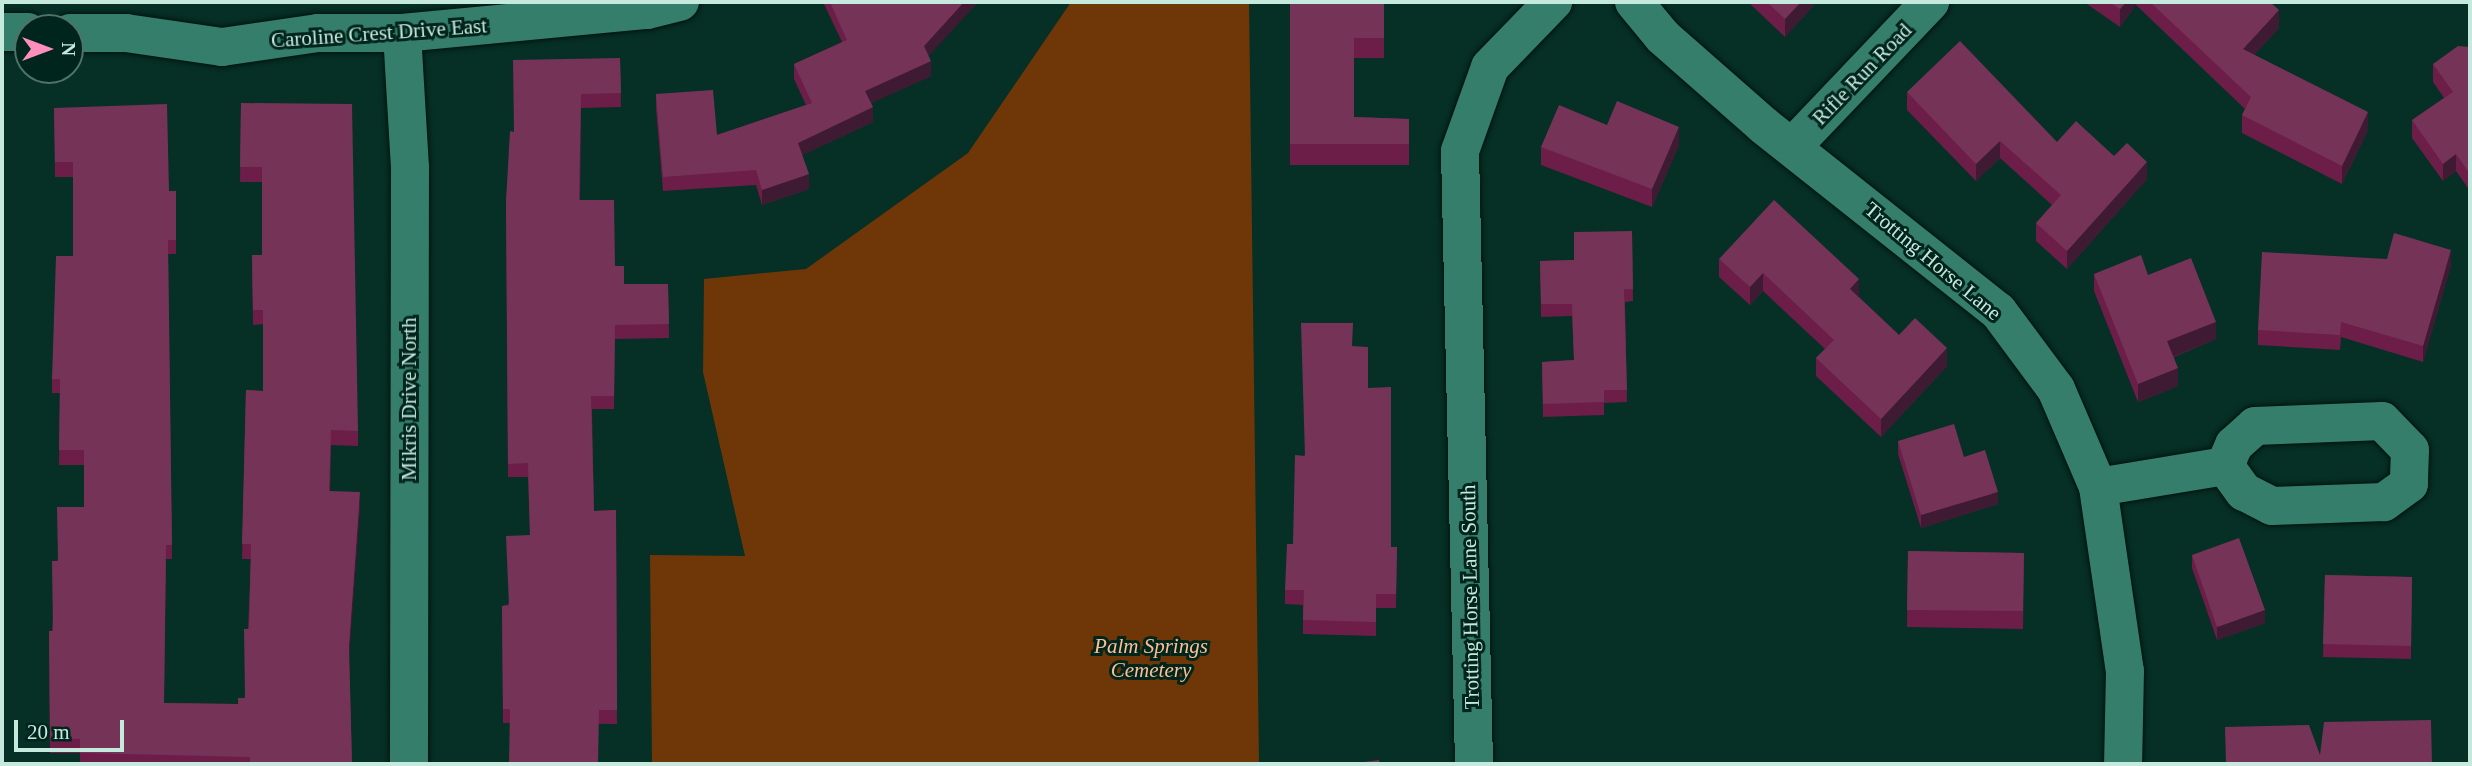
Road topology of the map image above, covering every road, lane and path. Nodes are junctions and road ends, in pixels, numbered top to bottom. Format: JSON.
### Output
{"nodes":[{"id":1,"x":1553,"y":2,"type":"edge"},
{"id":2,"x":1634,"y":2,"type":"edge"},
{"id":3,"x":1930,"y":2,"type":"edge"},
{"id":4,"x":663,"y":6,"type":"edge"},
{"id":5,"x":84,"y":33,"type":"edge"},
{"id":6,"x":402,"y":33,"type":"junction"},
{"id":7,"x":1793,"y":146,"type":"junction"},
{"id":8,"x":2225,"y":466,"type":"dead end"},
{"id":9,"x":2098,"y":487,"type":"junction"},
{"id":10,"x":408,"y":764,"type":"edge"},
{"id":11,"x":1474,"y":764,"type":"edge"},
{"id":12,"x":2123,"y":764,"type":"edge"}],
"edges":[{"from":1,"to":11,"type":"street","name":"Trotting Horse Lane South"},
{"from":2,"to":7,"type":"street","name":"Trotting Horse Lane"},
{"from":3,"to":7,"type":"street","name":"Rifle Run Road"},
{"from":4,"to":6,"type":"street","name":"Caroline Crest Drive East"},
{"from":5,"to":6,"type":"street","name":"Caroline Crest Drive East"},
{"from":6,"to":10,"type":"street","name":"Mikris Drive North"},
{"from":7,"to":9,"type":"street","name":"Trotting Horse Lane"},
{"from":8,"to":9,"type":"street"},
{"from":9,"to":12,"type":"street","name":"Trotting Horse Lane"}]}
